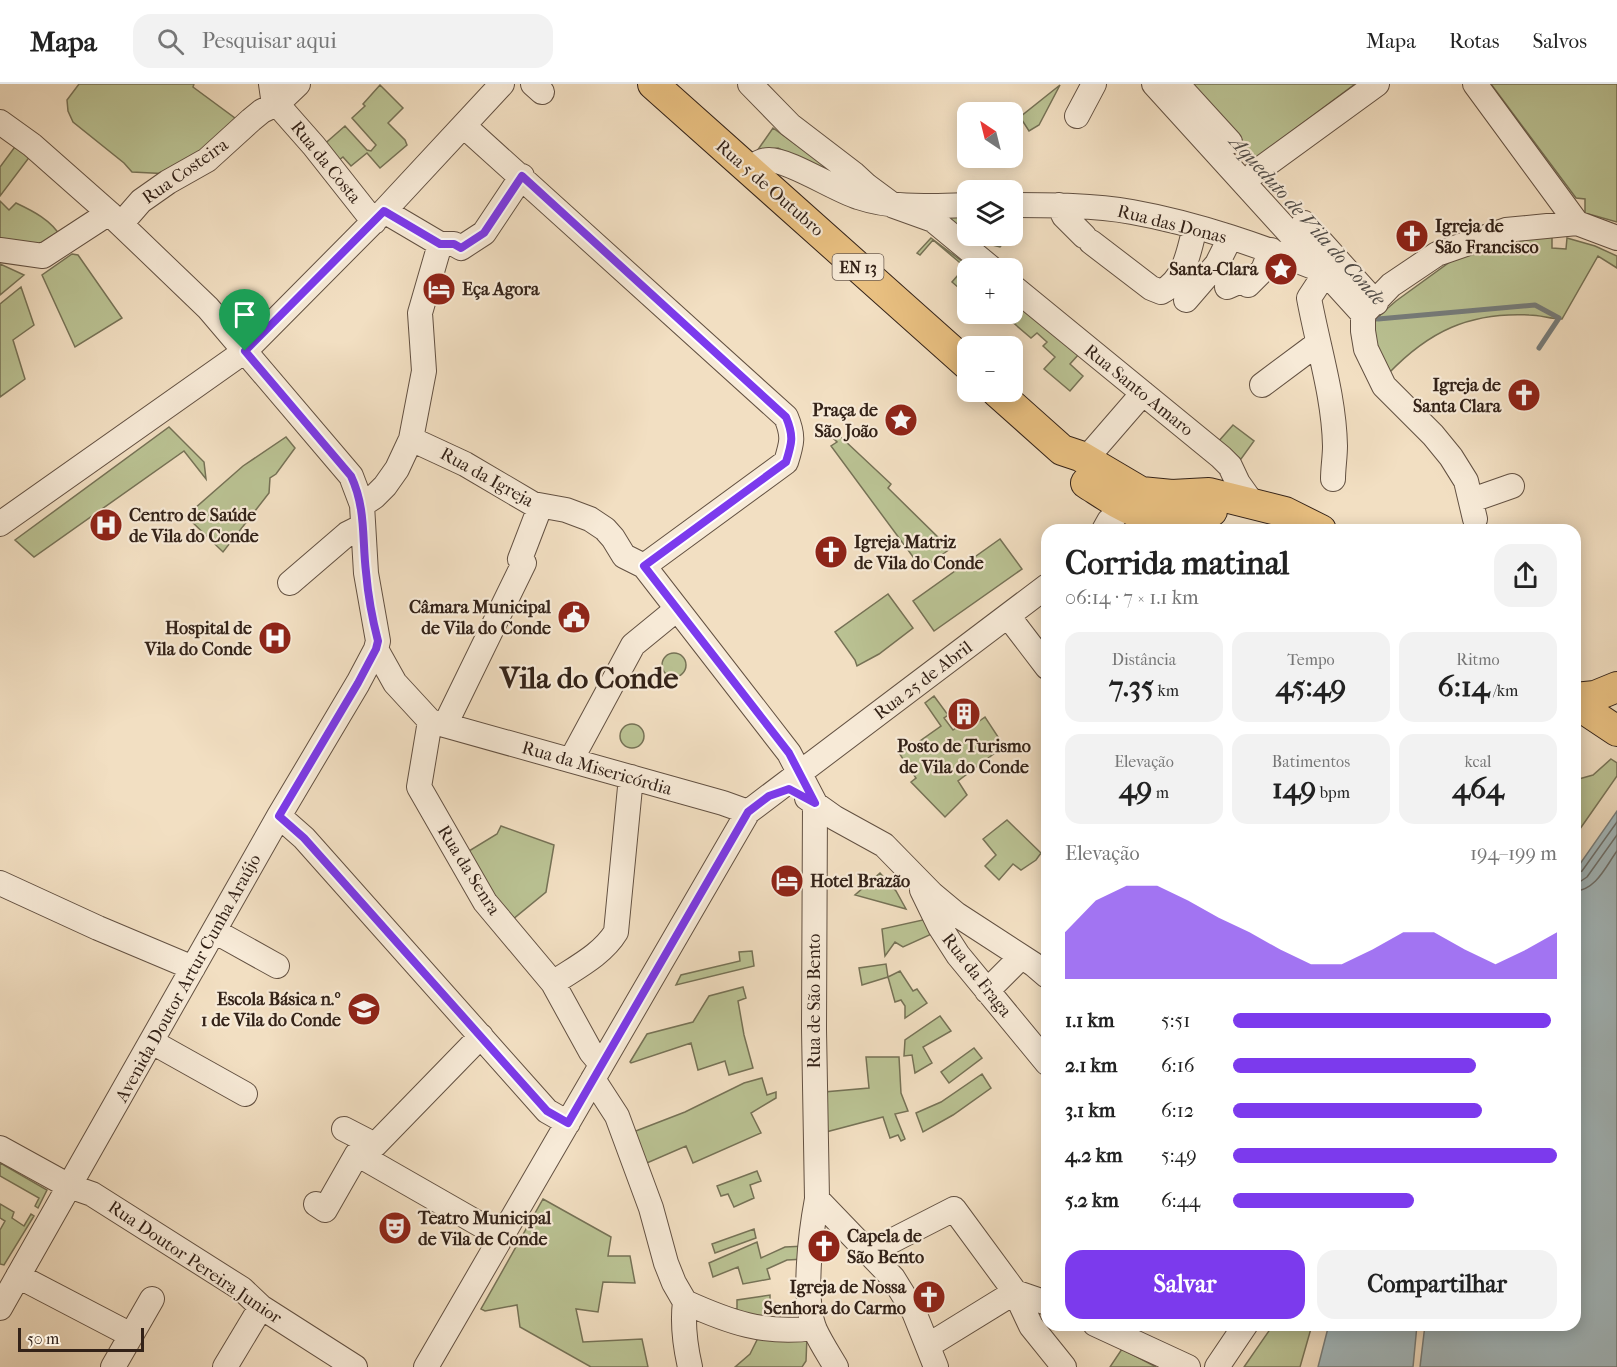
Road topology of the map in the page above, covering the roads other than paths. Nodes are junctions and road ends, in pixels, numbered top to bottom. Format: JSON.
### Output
{"nodes":[{"id":1,"x":298,"y":84,"type":"edge"},
{"id":2,"x":653,"y":84,"type":"edge"},
{"id":3,"x":750,"y":84,"type":"edge"},
{"id":4,"x":1094,"y":84,"type":"edge"},
{"id":5,"x":1154,"y":84,"type":"edge"},
{"id":6,"x":1177,"y":84,"type":"edge"},
{"id":7,"x":1377,"y":84,"type":"edge"},
{"id":8,"x":1475,"y":84,"type":"edge"},
{"id":9,"x":498,"y":86,"type":"edge"},
{"id":10,"x":274,"y":94,"type":"edge"},
{"id":11,"x":1077,"y":116,"type":"dead end"},
{"id":12,"x":0,"y":122,"type":"edge"},
{"id":13,"x":464,"y":126,"type":"junction"},
{"id":14,"x":749,"y":169,"type":"junction"},
{"id":15,"x":522,"y":176,"type":"junction"},
{"id":16,"x":1250,"y":177,"type":"junction"},
{"id":17,"x":957,"y":205,"type":"edge"},
{"id":18,"x":894,"y":206,"type":"junction"},
{"id":19,"x":1023,"y":207,"type":"edge"},
{"id":20,"x":1062,"y":215,"type":"junction"},
{"id":21,"x":379,"y":216,"type":"junction"},
{"id":22,"x":115,"y":218,"type":"junction"},
{"id":23,"x":1577,"y":223,"type":"junction"},
{"id":24,"x":1195,"y":227,"type":"junction"},
{"id":25,"x":1230,"y":238,"type":"junction"},
{"id":26,"x":1617,"y":238,"type":"edge"},
{"id":27,"x":440,"y":244,"type":"junction"},
{"id":28,"x":0,"y":250,"type":"edge"},
{"id":29,"x":1271,"y":250,"type":"junction"},
{"id":30,"x":979,"y":258,"type":"edge"},
{"id":31,"x":1326,"y":272,"type":"junction"},
{"id":32,"x":1227,"y":287,"type":"dead end"},
{"id":33,"x":1177,"y":294,"type":"junction"},
{"id":34,"x":1023,"y":295,"type":"edge"},
{"id":35,"x":1370,"y":299,"type":"junction"},
{"id":36,"x":1317,"y":344,"type":"junction"},
{"id":37,"x":245,"y":351,"type":"junction"},
{"id":38,"x":957,"y":355,"type":"edge"},
{"id":39,"x":1262,"y":386,"type":"dead end"},
{"id":40,"x":1143,"y":393,"type":"junction"},
{"id":41,"x":1008,"y":402,"type":"edge"},
{"id":42,"x":411,"y":439,"type":"junction"},
{"id":43,"x":1076,"y":464,"type":"junction"},
{"id":44,"x":1333,"y":479,"type":"dead end"},
{"id":45,"x":1512,"y":486,"type":"dead end"},
{"id":46,"x":1253,"y":504,"type":"junction"},
{"id":47,"x":540,"y":507,"type":"junction"},
{"id":48,"x":1142,"y":511,"type":"edge"},
{"id":49,"x":363,"y":516,"type":"junction"},
{"id":50,"x":1203,"y":520,"type":"edge"},
{"id":51,"x":0,"y":524,"type":"edge"},
{"id":52,"x":1096,"y":524,"type":"edge"},
{"id":53,"x":1107,"y":524,"type":"edge"},
{"id":54,"x":1309,"y":524,"type":"edge"},
{"id":55,"x":644,"y":566,"type":"junction"},
{"id":56,"x":290,"y":584,"type":"dead end"},
{"id":57,"x":1041,"y":591,"type":"edge"},
{"id":58,"x":677,"y":609,"type":"junction"},
{"id":59,"x":1008,"y":616,"type":"junction"},
{"id":60,"x":376,"y":649,"type":"junction"},
{"id":61,"x":1041,"y":659,"type":"edge"},
{"id":62,"x":358,"y":683,"type":"junction"},
{"id":63,"x":395,"y":683,"type":"junction"},
{"id":64,"x":1617,"y":688,"type":"edge"},
{"id":65,"x":1581,"y":697,"type":"edge"},
{"id":66,"x":1581,"y":706,"type":"edge"},
{"id":67,"x":437,"y":723,"type":"junction"},
{"id":68,"x":1613,"y":723,"type":"edge"},
{"id":69,"x":571,"y":760,"type":"junction"},
{"id":70,"x":799,"y":773,"type":"junction"},
{"id":71,"x":631,"y":777,"type":"junction"},
{"id":72,"x":769,"y":796,"type":"junction"},
{"id":73,"x":815,"y":803,"type":"junction"},
{"id":74,"x":748,"y":812,"type":"junction"},
{"id":75,"x":279,"y":816,"type":"junction"},
{"id":76,"x":917,"y":880,"type":"junction"},
{"id":77,"x":0,"y":883,"type":"edge"},
{"id":78,"x":214,"y":931,"type":"junction"},
{"id":79,"x":1021,"y":957,"type":"junction"},
{"id":80,"x":277,"y":966,"type":"dead end"},
{"id":81,"x":193,"y":968,"type":"junction"},
{"id":82,"x":1041,"y":972,"type":"edge"},
{"id":83,"x":553,"y":983,"type":"junction"},
{"id":84,"x":987,"y":991,"type":"junction"},
{"id":85,"x":481,"y":1036,"type":"junction"},
{"id":86,"x":152,"y":1042,"type":"junction"},
{"id":87,"x":1041,"y":1056,"type":"edge"},
{"id":88,"x":597,"y":1071,"type":"junction"},
{"id":89,"x":244,"y":1094,"type":"dead end"},
{"id":90,"x":568,"y":1123,"type":"junction"},
{"id":91,"x":344,"y":1129,"type":"dead end"},
{"id":92,"x":0,"y":1148,"type":"edge"},
{"id":93,"x":69,"y":1186,"type":"junction"},
{"id":94,"x":817,"y":1198,"type":"junction"},
{"id":95,"x":316,"y":1204,"type":"dead end"},
{"id":96,"x":502,"y":1237,"type":"junction"},
{"id":97,"x":870,"y":1252,"type":"junction"},
{"id":98,"x":18,"y":1276,"type":"junction"},
{"id":99,"x":1015,"y":1292,"type":"junction"},
{"id":100,"x":152,"y":1299,"type":"dead end"},
{"id":101,"x":1041,"y":1301,"type":"edge"},
{"id":102,"x":685,"y":1302,"type":"junction"},
{"id":103,"x":261,"y":1307,"type":"junction"},
{"id":104,"x":0,"y":1308,"type":"edge"},
{"id":105,"x":814,"y":1328,"type":"junction"},
{"id":106,"x":1110,"y":1331,"type":"edge"},
{"id":107,"x":1241,"y":1331,"type":"edge"},
{"id":108,"x":131,"y":1335,"type":"junction"},
{"id":109,"x":933,"y":1356,"type":"edge"},
{"id":110,"x":824,"y":1361,"type":"edge"},
{"id":111,"x":113,"y":1367,"type":"edge"},
{"id":112,"x":225,"y":1367,"type":"edge"},
{"id":113,"x":355,"y":1367,"type":"edge"},
{"id":114,"x":426,"y":1367,"type":"edge"},
{"id":115,"x":690,"y":1367,"type":"edge"},
{"id":116,"x":1064,"y":1367,"type":"edge"},
{"id":117,"x":1188,"y":1367,"type":"edge"},
{"id":118,"x":1217,"y":1367,"type":"edge"}],
"edges":[{"from":1,"to":10,"type":"street","name":"Rua Costeira"},
{"from":2,"to":14,"type":"main road","name":"Rua 5 de Outubro","number":"EN 13"},
{"from":3,"to":18,"type":"street"},
{"from":4,"to":11,"type":"street"},
{"from":5,"to":16,"type":"street"},
{"from":6,"to":16,"type":"street"},
{"from":7,"to":16,"type":"street"},
{"from":8,"to":23,"type":"street"},
{"from":9,"to":13,"type":"street"},
{"from":10,"to":21,"type":"street","name":"Rua da Costa"},
{"from":10,"to":22,"type":"street","name":"Rua Costeira"},
{"from":12,"to":22,"type":"street"},
{"from":13,"to":15,"type":"street"},
{"from":13,"to":21,"type":"street"},
{"from":14,"to":18,"type":"street"},
{"from":14,"to":38,"type":"main road","name":"Rua 5 de Outubro","number":"EN 13"},
{"from":15,"to":27,"type":"street"},
{"from":15,"to":55,"type":"street"},
{"from":16,"to":31,"type":"street"},
{"from":16,"to":35,"type":"street"},
{"from":17,"to":18,"type":"street"},
{"from":18,"to":30,"type":"street"},
{"from":19,"to":20,"type":"street","name":"Rua das Donas"},
{"from":20,"to":24,"type":"street","name":"Rua das Donas"},
{"from":20,"to":33,"type":"street"},
{"from":21,"to":27,"type":"street","name":"Rua da Costa"},
{"from":21,"to":37,"type":"street"},
{"from":22,"to":28,"type":"street","name":"Rua Costeira"},
{"from":22,"to":37,"type":"street"},
{"from":23,"to":26,"type":"street"},
{"from":23,"to":35,"type":"street"},
{"from":24,"to":25,"type":"street","name":"Rua das Donas"},
{"from":24,"to":33,"type":"street"},
{"from":25,"to":29,"type":"street","name":"Rua das Donas"},
{"from":25,"to":33,"type":"street"},
{"from":27,"to":42,"type":"street"},
{"from":29,"to":31,"type":"street","name":"Rua das Donas"},
{"from":29,"to":32,"type":"street"},
{"from":31,"to":35,"type":"street"},
{"from":31,"to":36,"type":"street"},
{"from":34,"to":40,"type":"street","name":"Rua Santo Amaro"},
{"from":35,"to":45,"type":"street"},
{"from":36,"to":39,"type":"street"},
{"from":36,"to":44,"type":"street"},
{"from":37,"to":49,"type":"street"},
{"from":37,"to":51,"type":"street"},
{"from":40,"to":43,"type":"street"},
{"from":40,"to":46,"type":"street","name":"Rua Santo Amaro"},
{"from":41,"to":43,"type":"main road"},
{"from":42,"to":47,"type":"street","name":"Rua da Igreja"},
{"from":42,"to":49,"type":"street"},
{"from":43,"to":48,"type":"main road"},
{"from":43,"to":52,"type":"street"},
{"from":46,"to":48,"type":"main road"},
{"from":46,"to":50,"type":"main road"},
{"from":46,"to":54,"type":"main road"},
{"from":47,"to":55,"type":"street","name":"Rua da Igreja"},
{"from":47,"to":67,"type":"street","name":"Rua da Senra"},
{"from":48,"to":50,"type":"main road"},
{"from":48,"to":53,"type":"street"},
{"from":49,"to":56,"type":"street"},
{"from":49,"to":60,"type":"street"},
{"from":55,"to":58,"type":"street","name":"Rua da Igreja"},
{"from":57,"to":59,"type":"street","name":"Rua 25 de Abril"},
{"from":58,"to":69,"type":"street"},
{"from":58,"to":70,"type":"street","name":"Rua da Igreja"},
{"from":59,"to":61,"type":"street"},
{"from":59,"to":70,"type":"street","name":"Rua 25 de Abril"},
{"from":60,"to":62,"type":"street","name":"Avenida Doutor Artur Cunha Araújo"},
{"from":60,"to":63,"type":"street"},
{"from":62,"to":63,"type":"street"},
{"from":62,"to":75,"type":"street","name":"Avenida Doutor Artur Cunha Araújo"},
{"from":63,"to":67,"type":"street"},
{"from":64,"to":65,"type":"main road"},
{"from":64,"to":68,"type":"main road"},
{"from":66,"to":68,"type":"main road"},
{"from":67,"to":69,"type":"street","name":"Rua da Misericórdia"},
{"from":67,"to":83,"type":"street","name":"Rua da Senra"},
{"from":69,"to":71,"type":"street","name":"Rua da Misericórdia"},
{"from":70,"to":72,"type":"street","name":"Rua 25 de Abril"},
{"from":70,"to":73,"type":"street","name":"Rua da Igreja"},
{"from":71,"to":74,"type":"street","name":"Rua da Misericórdia"},
{"from":71,"to":83,"type":"street"},
{"from":72,"to":73,"type":"street"},
{"from":72,"to":74,"type":"street","name":"Rua 25 de Abril"},
{"from":73,"to":76,"type":"street"},
{"from":73,"to":94,"type":"street","name":"Rua de São Bento"},
{"from":74,"to":88,"type":"street"},
{"from":75,"to":78,"type":"street","name":"Avenida Doutor Artur Cunha Araújo"},
{"from":75,"to":85,"type":"street"},
{"from":76,"to":79,"type":"street"},
{"from":76,"to":84,"type":"street","name":"Rua da Fraga"},
{"from":77,"to":81,"type":"street"},
{"from":78,"to":80,"type":"street"},
{"from":78,"to":81,"type":"street","name":"Avenida Doutor Artur Cunha Araújo"},
{"from":79,"to":82,"type":"street"},
{"from":79,"to":84,"type":"street"},
{"from":81,"to":86,"type":"street","name":"Avenida Doutor Artur Cunha Araújo"},
{"from":83,"to":88,"type":"street","name":"Rua da Senra"},
{"from":84,"to":87,"type":"street","name":"Rua da Fraga"},
{"from":85,"to":90,"type":"street"},
{"from":85,"to":91,"type":"street"},
{"from":86,"to":89,"type":"street"},
{"from":86,"to":93,"type":"street","name":"Avenida Doutor Artur Cunha Araújo"},
{"from":88,"to":90,"type":"street"},
{"from":88,"to":102,"type":"street","name":"Rua da Senra"},
{"from":90,"to":96,"type":"street"},
{"from":92,"to":93,"type":"street","name":"Rua Doutor Pereira Junior"},
{"from":93,"to":98,"type":"street","name":"Avenida Doutor Artur Cunha Araújo"},
{"from":93,"to":103,"type":"street","name":"Rua Doutor Pereira Junior"},
{"from":94,"to":97,"type":"street"},
{"from":94,"to":105,"type":"street","name":"Rua de São Bento"},
{"from":95,"to":96,"type":"street"},
{"from":96,"to":114,"type":"street"},
{"from":97,"to":99,"type":"street"},
{"from":97,"to":109,"type":"street"},
{"from":98,"to":104,"type":"street","name":"Avenida Doutor Artur Cunha Araújo"},
{"from":98,"to":108,"type":"street"},
{"from":99,"to":101,"type":"street"},
{"from":99,"to":109,"type":"street"},
{"from":99,"to":116,"type":"street"},
{"from":100,"to":108,"type":"street"},
{"from":102,"to":105,"type":"street"},
{"from":102,"to":115,"type":"street"},
{"from":103,"to":112,"type":"street"},
{"from":103,"to":113,"type":"street","name":"Rua Doutor Pereira Junior"},
{"from":105,"to":110,"type":"street"},
{"from":106,"to":117,"type":"street"},
{"from":107,"to":118,"type":"street"},
{"from":108,"to":111,"type":"street"}]}
